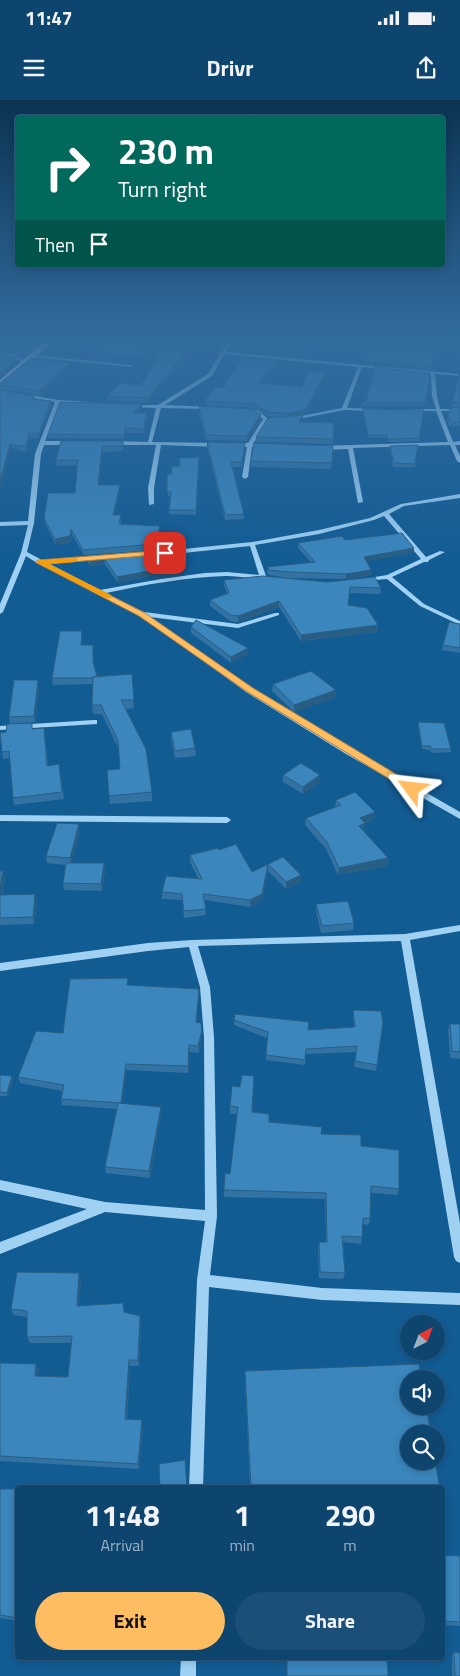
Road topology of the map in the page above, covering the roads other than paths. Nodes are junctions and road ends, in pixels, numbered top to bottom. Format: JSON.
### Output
{"nodes":[{"id":1,"x":53,"y":415,"type":"edge"},
{"id":2,"x":157,"y":415,"type":"edge"},
{"id":3,"x":260,"y":415,"type":"edge"},
{"id":4,"x":314,"y":415,"type":"edge"},
{"id":5,"x":439,"y":415,"type":"edge"},
{"id":6,"x":266,"y":419,"type":"junction"},
{"id":7,"x":150,"y":442,"type":"junction"},
{"id":8,"x":42,"y":443,"type":"junction"},
{"id":9,"x":78,"y":443,"type":"edge"},
{"id":10,"x":107,"y":443,"type":"edge"},
{"id":11,"x":159,"y":443,"type":"junction"},
{"id":12,"x":451,"y":443,"type":"junction"},
{"id":13,"x":460,"y":443,"type":"edge"},
{"id":14,"x":223,"y":445,"type":"edge"},
{"id":15,"x":232,"y":445,"type":"edge"},
{"id":16,"x":250,"y":446,"type":"junction"},
{"id":17,"x":259,"y":446,"type":"edge"},
{"id":18,"x":350,"y":446,"type":"junction"},
{"id":19,"x":314,"y":449,"type":"edge"},
{"id":20,"x":460,"y":461,"type":"edge"},
{"id":21,"x":245,"y":477,"type":"dead end"},
{"id":22,"x":460,"y":496,"type":"edge"},
{"id":23,"x":360,"y":502,"type":"dead end"},
{"id":24,"x":151,"y":504,"type":"dead end"},
{"id":25,"x":385,"y":513,"type":"junction"},
{"id":26,"x":31,"y":523,"type":"junction"},
{"id":27,"x":0,"y":524,"type":"edge"},
{"id":28,"x":252,"y":544,"type":"junction"},
{"id":29,"x":442,"y":552,"type":"dead end"},
{"id":30,"x":24,"y":553,"type":"junction"},
{"id":31,"x":158,"y":553,"type":"edge"},
{"id":32,"x":102,"y":558,"type":"edge"},
{"id":33,"x":426,"y":561,"type":"junction"},
{"id":34,"x":39,"y":562,"type":"junction"},
{"id":35,"x":263,"y":577,"type":"junction"},
{"id":36,"x":388,"y":577,"type":"junction"},
{"id":37,"x":276,"y":581,"type":"edge"},
{"id":38,"x":360,"y":581,"type":"edge"},
{"id":39,"x":100,"y":592,"type":"junction"},
{"id":40,"x":0,"y":612,"type":"edge"},
{"id":41,"x":142,"y":614,"type":"junction"},
{"id":42,"x":277,"y":614,"type":"dead end"},
{"id":43,"x":460,"y":623,"type":"edge"},
{"id":44,"x":94,"y":722,"type":"dead end"},
{"id":45,"x":0,"y":728,"type":"edge"},
{"id":46,"x":460,"y":816,"type":"edge"},
{"id":47,"x":0,"y":818,"type":"edge"},
{"id":48,"x":227,"y":820,"type":"dead end"},
{"id":49,"x":460,"y":928,"type":"edge"},
{"id":50,"x":405,"y":937,"type":"junction"},
{"id":51,"x":192,"y":943,"type":"junction"},
{"id":52,"x":0,"y":967,"type":"edge"},
{"id":53,"x":0,"y":1185,"type":"edge"},
{"id":54,"x":105,"y":1207,"type":"junction"},
{"id":55,"x":211,"y":1216,"type":"junction"},
{"id":56,"x":0,"y":1248,"type":"edge"},
{"id":57,"x":460,"y":1257,"type":"edge"},
{"id":58,"x":203,"y":1280,"type":"junction"},
{"id":59,"x":460,"y":1299,"type":"edge"},
{"id":60,"x":196,"y":1485,"type":"edge"},
{"id":61,"x":189,"y":1660,"type":"edge"},
{"id":62,"x":188,"y":1676,"type":"edge"}],
"edges":[{"from":1,"to":8,"type":"street"},
{"from":2,"to":7,"type":"street"},
{"from":3,"to":6,"type":"street"},
{"from":4,"to":6,"type":"street"},
{"from":5,"to":12,"type":"street"},
{"from":6,"to":16,"type":"street"},
{"from":7,"to":10,"type":"street"},
{"from":7,"to":11,"type":"street"},
{"from":8,"to":9,"type":"street"},
{"from":8,"to":26,"type":"street"},
{"from":11,"to":14,"type":"street"},
{"from":11,"to":24,"type":"street"},
{"from":12,"to":13,"type":"street"},
{"from":12,"to":18,"type":"street"},
{"from":12,"to":20,"type":"street"},
{"from":15,"to":16,"type":"street"},
{"from":16,"to":17,"type":"street"},
{"from":16,"to":21,"type":"street"},
{"from":18,"to":19,"type":"street"},
{"from":18,"to":23,"type":"street"},
{"from":22,"to":25,"type":"street"},
{"from":25,"to":28,"type":"street"},
{"from":25,"to":33,"type":"street"},
{"from":26,"to":27,"type":"street"},
{"from":26,"to":30,"type":"street"},
{"from":28,"to":31,"type":"street"},
{"from":28,"to":35,"type":"street"},
{"from":29,"to":33,"type":"street"},
{"from":30,"to":34,"type":"street"},
{"from":30,"to":40,"type":"street"},
{"from":32,"to":34,"type":"street"},
{"from":33,"to":36,"type":"street"},
{"from":34,"to":39,"type":"street"},
{"from":35,"to":37,"type":"street"},
{"from":35,"to":39,"type":"street"},
{"from":36,"to":38,"type":"street"},
{"from":36,"to":43,"type":"street"},
{"from":39,"to":41,"type":"street"},
{"from":41,"to":42,"type":"street"},
{"from":41,"to":46,"type":"street"},
{"from":44,"to":45,"type":"street"},
{"from":47,"to":48,"type":"street"},
{"from":49,"to":50,"type":"street"},
{"from":50,"to":51,"type":"street"},
{"from":50,"to":57,"type":"street"},
{"from":51,"to":52,"type":"street"},
{"from":51,"to":55,"type":"street"},
{"from":53,"to":54,"type":"street"},
{"from":54,"to":55,"type":"street"},
{"from":54,"to":56,"type":"street"},
{"from":55,"to":58,"type":"street"},
{"from":58,"to":59,"type":"street"},
{"from":58,"to":60,"type":"street"},
{"from":61,"to":62,"type":"street"}]}
